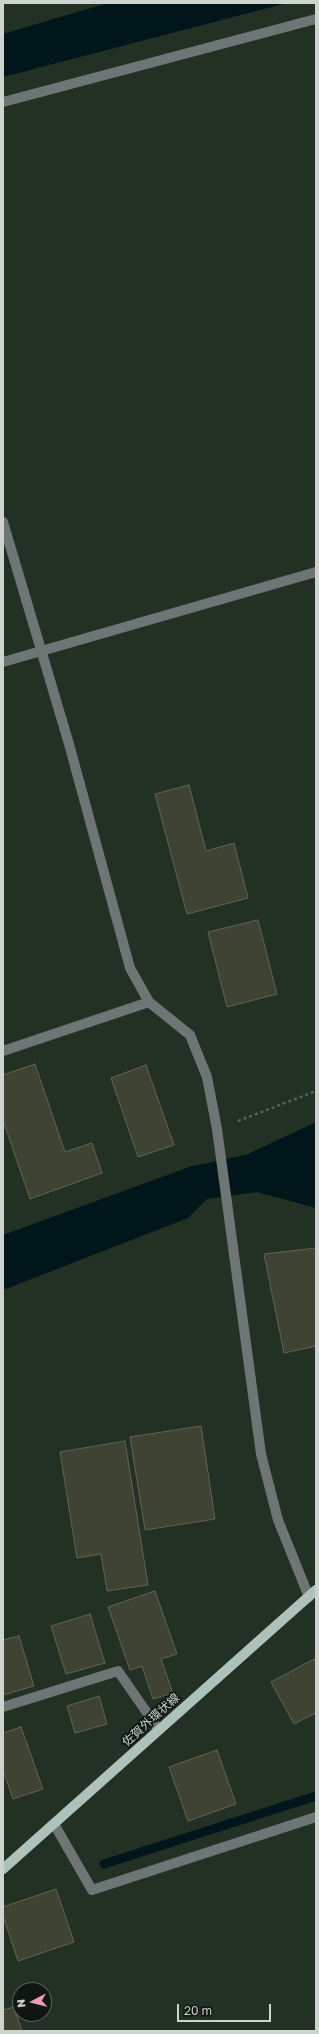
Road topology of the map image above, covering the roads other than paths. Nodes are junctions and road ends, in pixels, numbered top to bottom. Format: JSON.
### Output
{"nodes":[{"id":1,"x":316,"y":19,"type":"edge"},
{"id":2,"x":3,"y":102,"type":"edge"},
{"id":3,"x":3,"y":522,"type":"edge"},
{"id":4,"x":316,"y":572,"type":"edge"},
{"id":5,"x":40,"y":651,"type":"junction"},
{"id":6,"x":3,"y":662,"type":"edge"},
{"id":7,"x":149,"y":1002,"type":"junction"},
{"id":8,"x":3,"y":1051,"type":"edge"},
{"id":9,"x":313,"y":1593,"type":"edge"},
{"id":10,"x":3,"y":1707,"type":"edge"},
{"id":11,"x":159,"y":1730,"type":"junction"},
{"id":12,"x":316,"y":1817,"type":"edge"},
{"id":13,"x":54,"y":1824,"type":"junction"},
{"id":14,"x":3,"y":1869,"type":"edge"}],
"edges":[{"from":1,"to":2,"type":"street"},
{"from":3,"to":5,"type":"street"},
{"from":4,"to":5,"type":"street"},
{"from":5,"to":6,"type":"street"},
{"from":5,"to":7,"type":"street"},
{"from":7,"to":8,"type":"street"},
{"from":7,"to":9,"type":"street"},
{"from":9,"to":11,"type":"main road","name":"佐賀外環状線"},
{"from":10,"to":11,"type":"street"},
{"from":11,"to":13,"type":"main road","name":"佐賀外環状線"},
{"from":12,"to":13,"type":"street"},
{"from":13,"to":14,"type":"main road","name":"佐賀外環状線"}]}
